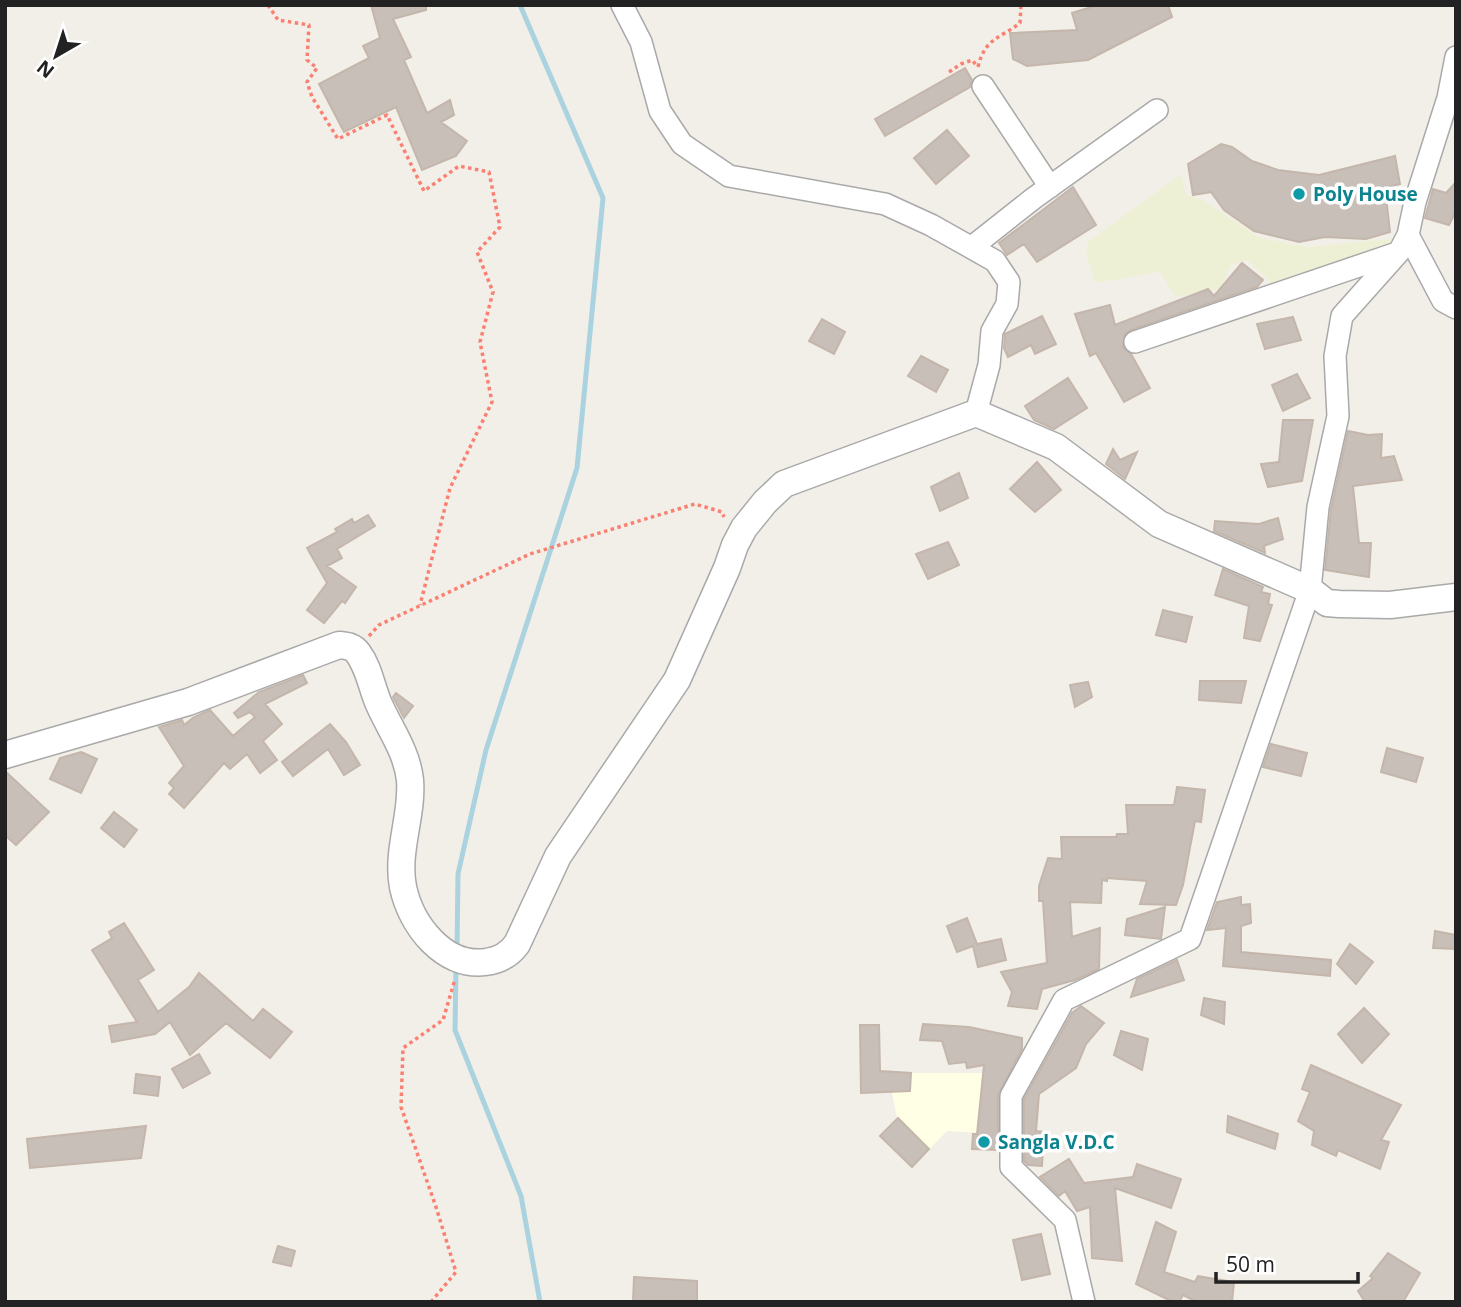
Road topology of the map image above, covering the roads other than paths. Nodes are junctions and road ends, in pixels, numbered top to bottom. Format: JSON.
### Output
{"nodes":[{"id":1,"x":622,"y":5,"type":"edge"},
{"id":2,"x":1456,"y":57,"type":"edge"},
{"id":3,"x":980,"y":76,"type":"road end"},
{"id":4,"x":1157,"y":110,"type":"dead end"},
{"id":5,"x":1050,"y":187,"type":"junction"},
{"id":6,"x":1404,"y":243,"type":"junction"},
{"id":7,"x":972,"y":247,"type":"junction"},
{"id":8,"x":1456,"y":308,"type":"edge"},
{"id":9,"x":1135,"y":342,"type":"dead end"},
{"id":10,"x":976,"y":413,"type":"junction"},
{"id":11,"x":1310,"y":590,"type":"junction"},
{"id":12,"x":1456,"y":597,"type":"edge"},
{"id":13,"x":5,"y":755,"type":"edge"},
{"id":14,"x":1084,"y":1302,"type":"edge"}],
"edges":[{"from":1,"to":7,"type":"street"},
{"from":2,"to":6,"type":"street"},
{"from":3,"to":5,"type":"street"},
{"from":4,"to":5,"type":"street"},
{"from":5,"to":7,"type":"street"},
{"from":6,"to":8,"type":"street"},
{"from":6,"to":9,"type":"street"},
{"from":6,"to":11,"type":"street"},
{"from":7,"to":10,"type":"street"},
{"from":10,"to":11,"type":"street"},
{"from":10,"to":13,"type":"street"},
{"from":11,"to":12,"type":"street"},
{"from":11,"to":14,"type":"street"}]}
